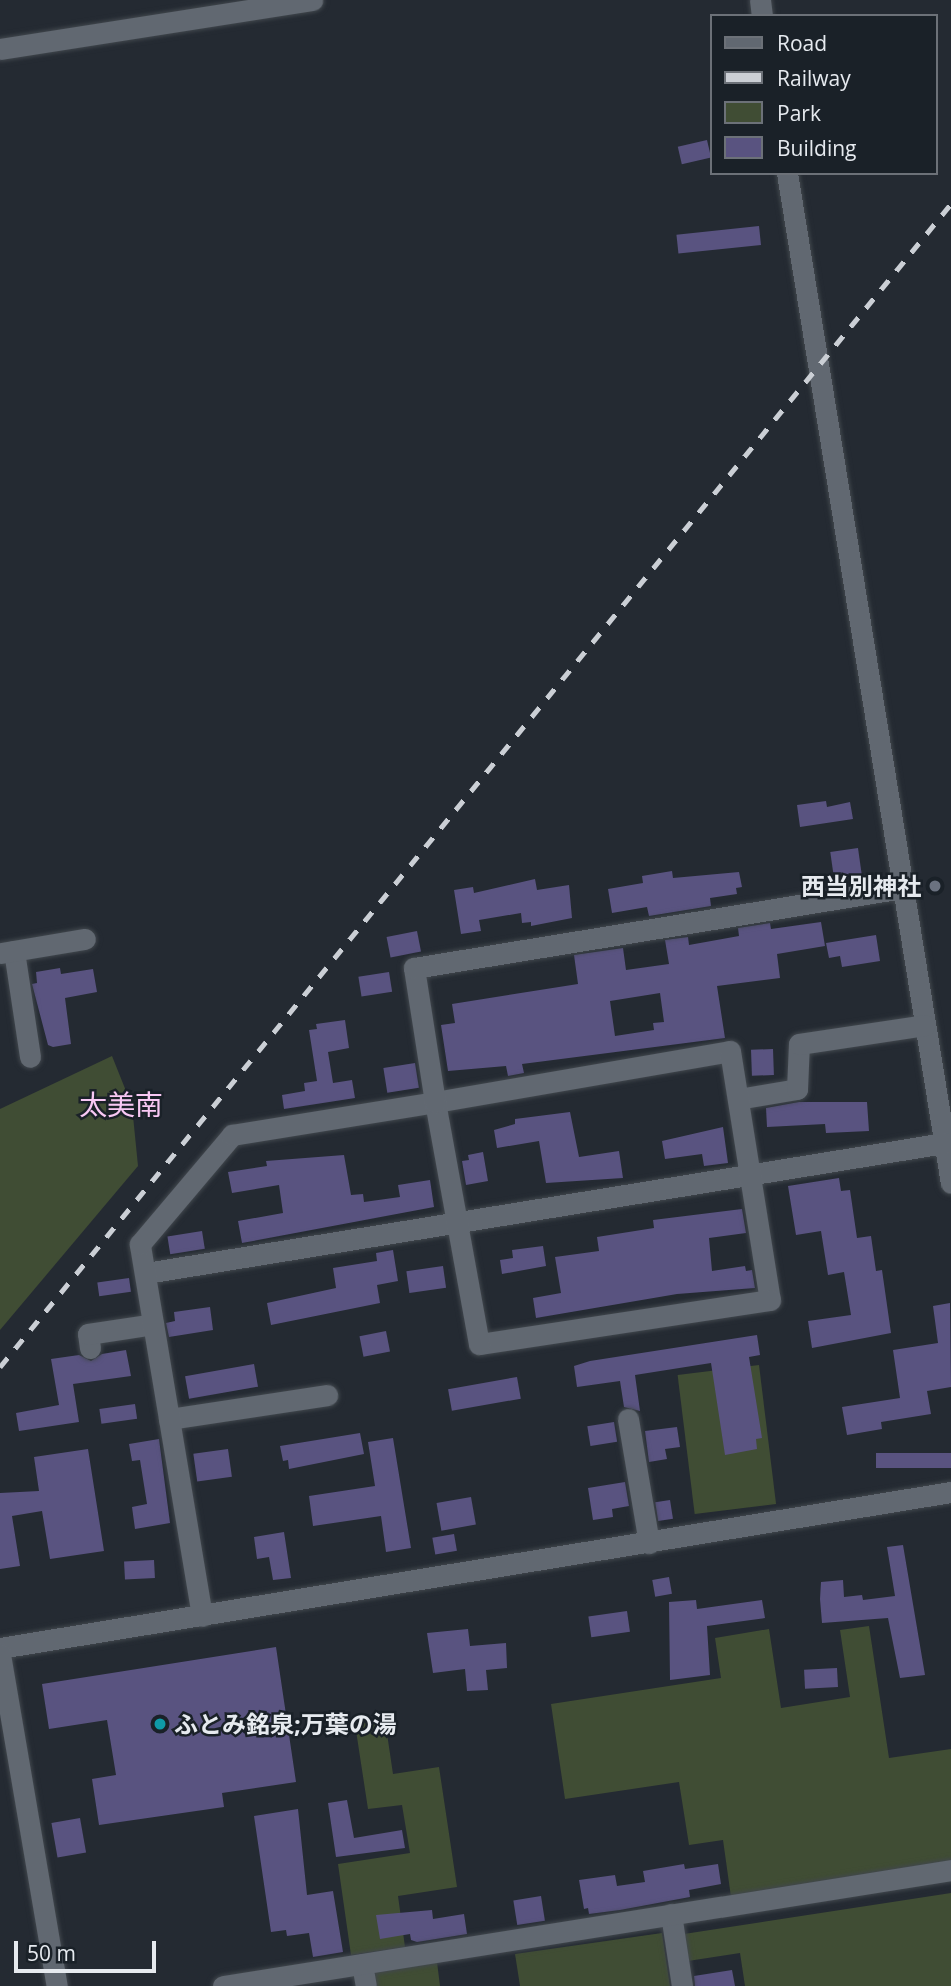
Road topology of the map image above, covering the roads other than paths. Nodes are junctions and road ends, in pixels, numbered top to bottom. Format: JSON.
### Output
{"nodes":[{"id":1,"x":312,"y":0,"type":"edge"},
{"id":2,"x":0,"y":49,"type":"edge"},
{"id":3,"x":787,"y":175,"type":"edge"},
{"id":4,"x":904,"y":888,"type":"junction"},
{"id":5,"x":85,"y":939,"type":"dead end"},
{"id":6,"x":7,"y":952,"type":"edge"},
{"id":7,"x":925,"y":1024,"type":"junction"},
{"id":8,"x":30,"y":1057,"type":"dead end"},
{"id":9,"x":738,"y":1099,"type":"junction"},
{"id":10,"x":435,"y":1102,"type":"junction"},
{"id":11,"x":944,"y":1143,"type":"junction"},
{"id":12,"x":750,"y":1174,"type":"junction"},
{"id":13,"x":951,"y":1184,"type":"edge"},
{"id":14,"x":459,"y":1222,"type":"junction"},
{"id":15,"x":146,"y":1273,"type":"junction"},
{"id":16,"x":153,"y":1324,"type":"junction"},
{"id":17,"x":90,"y":1348,"type":"dead end"},
{"id":18,"x":327,"y":1395,"type":"dead end"},
{"id":19,"x":169,"y":1419,"type":"junction"},
{"id":20,"x":628,"y":1419,"type":"dead end"},
{"id":21,"x":951,"y":1492,"type":"edge"},
{"id":22,"x":649,"y":1543,"type":"junction"},
{"id":23,"x":202,"y":1616,"type":"junction"},
{"id":24,"x":0,"y":1648,"type":"edge"},
{"id":25,"x":0,"y":1654,"type":"edge"},
{"id":26,"x":951,"y":1870,"type":"edge"},
{"id":27,"x":671,"y":1914,"type":"junction"},
{"id":28,"x":362,"y":1964,"type":"junction"},
{"id":29,"x":57,"y":1986,"type":"edge"},
{"id":30,"x":223,"y":1986,"type":"edge"},
{"id":31,"x":366,"y":1986,"type":"edge"},
{"id":32,"x":682,"y":1986,"type":"edge"}],
"edges":[{"from":1,"to":2,"type":"street"},
{"from":3,"to":4,"type":"street"},
{"from":4,"to":7,"type":"street"},
{"from":4,"to":10,"type":"street"},
{"from":5,"to":6,"type":"street"},
{"from":6,"to":8,"type":"street"},
{"from":7,"to":9,"type":"street"},
{"from":7,"to":11,"type":"street"},
{"from":9,"to":10,"type":"street"},
{"from":9,"to":12,"type":"street"},
{"from":10,"to":14,"type":"street"},
{"from":10,"to":15,"type":"street"},
{"from":11,"to":12,"type":"street"},
{"from":11,"to":13,"type":"street"},
{"from":12,"to":14,"type":"street"},
{"from":12,"to":14,"type":"street"},
{"from":14,"to":15,"type":"street"},
{"from":15,"to":16,"type":"street"},
{"from":16,"to":17,"type":"street"},
{"from":16,"to":19,"type":"street"},
{"from":18,"to":19,"type":"street"},
{"from":19,"to":23,"type":"street"},
{"from":20,"to":22,"type":"street"},
{"from":21,"to":22,"type":"street"},
{"from":22,"to":23,"type":"street"},
{"from":23,"to":24,"type":"street"},
{"from":25,"to":29,"type":"street"},
{"from":26,"to":27,"type":"street"},
{"from":27,"to":28,"type":"street"},
{"from":27,"to":32,"type":"street"},
{"from":28,"to":30,"type":"street"},
{"from":28,"to":31,"type":"street"}]}
